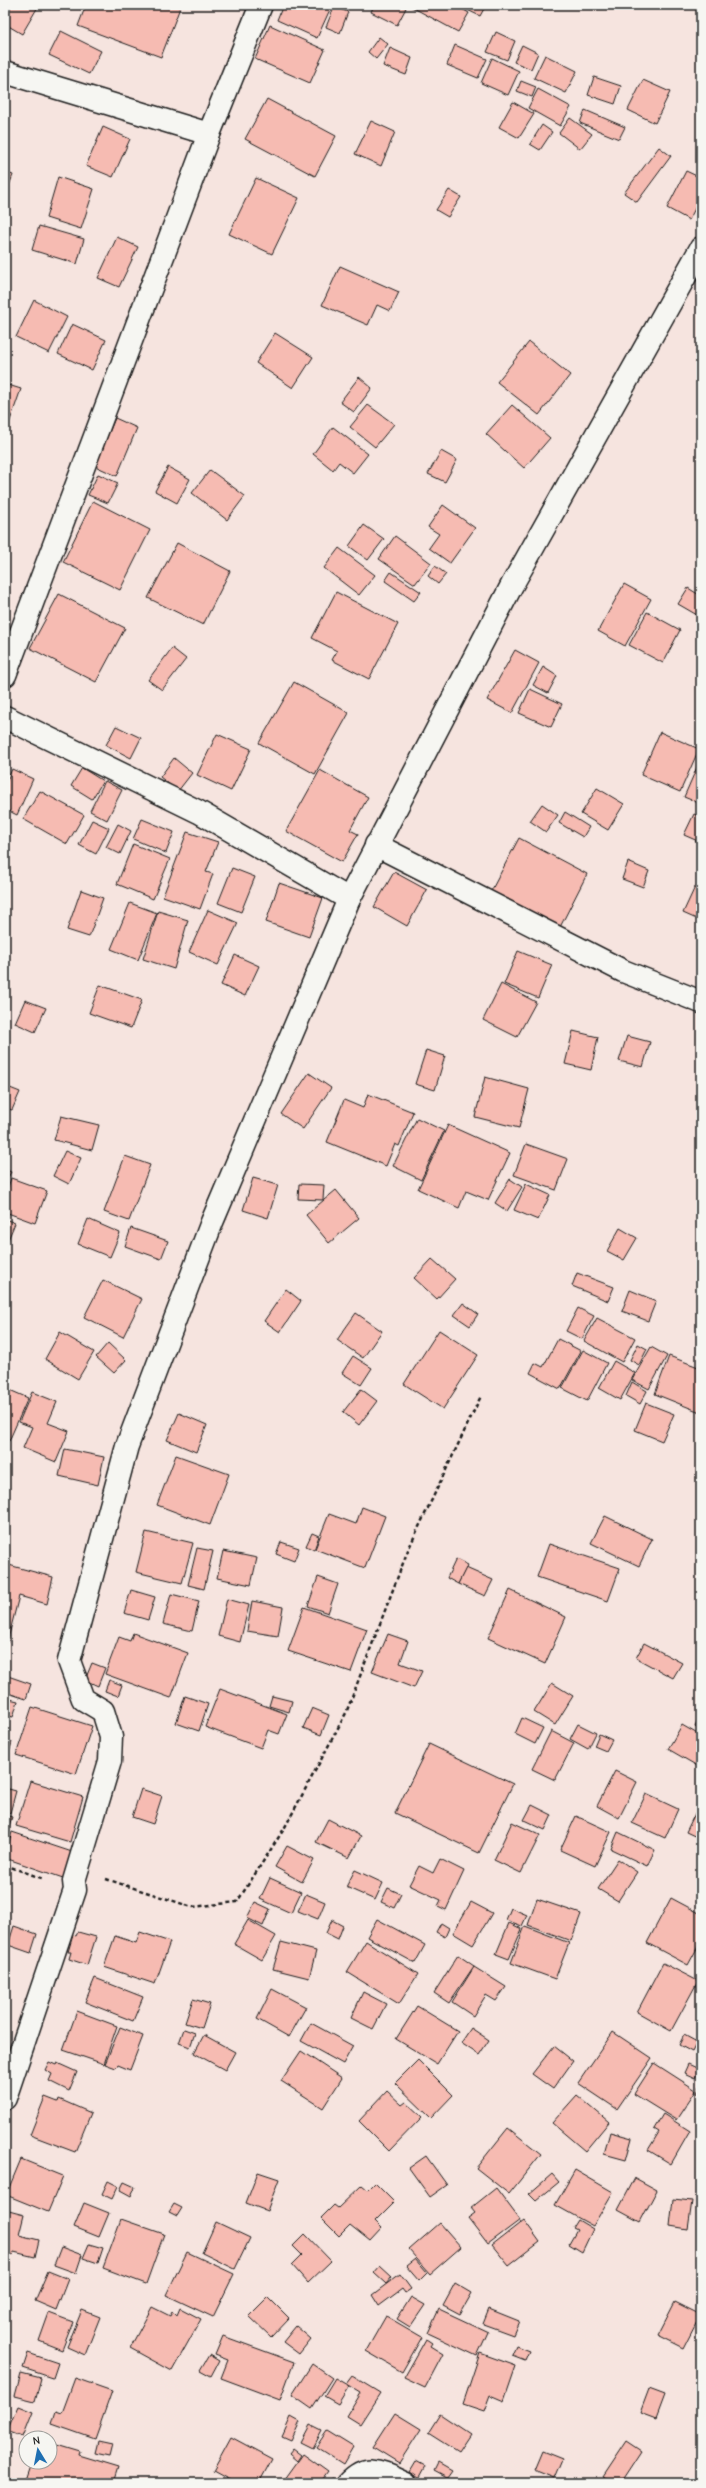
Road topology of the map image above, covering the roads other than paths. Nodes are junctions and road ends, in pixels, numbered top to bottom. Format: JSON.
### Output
{"nodes":[{"id":1,"x":261,"y":5,"type":"edge"},
{"id":2,"x":5,"y":72,"type":"edge"},
{"id":3,"x":208,"y":134,"type":"junction"},
{"id":4,"x":701,"y":248,"type":"edge"},
{"id":5,"x":5,"y":675,"type":"edge"},
{"id":6,"x":5,"y":717,"type":"edge"},
{"id":7,"x":376,"y":845,"type":"junction"},
{"id":8,"x":348,"y":899,"type":"junction"},
{"id":9,"x":701,"y":1002,"type":"edge"},
{"id":10,"x":5,"y":2098,"type":"edge"},
{"id":11,"x":348,"y":2483,"type":"edge"},
{"id":12,"x":406,"y":2483,"type":"edge"}],
"edges":[{"from":1,"to":3,"type":"street"},
{"from":2,"to":3,"type":"street"},
{"from":3,"to":5,"type":"street"},
{"from":4,"to":7,"type":"street"},
{"from":6,"to":8,"type":"street"},
{"from":7,"to":8,"type":"street"},
{"from":7,"to":9,"type":"street"},
{"from":8,"to":10,"type":"street"},
{"from":11,"to":12,"type":"street"}]}
